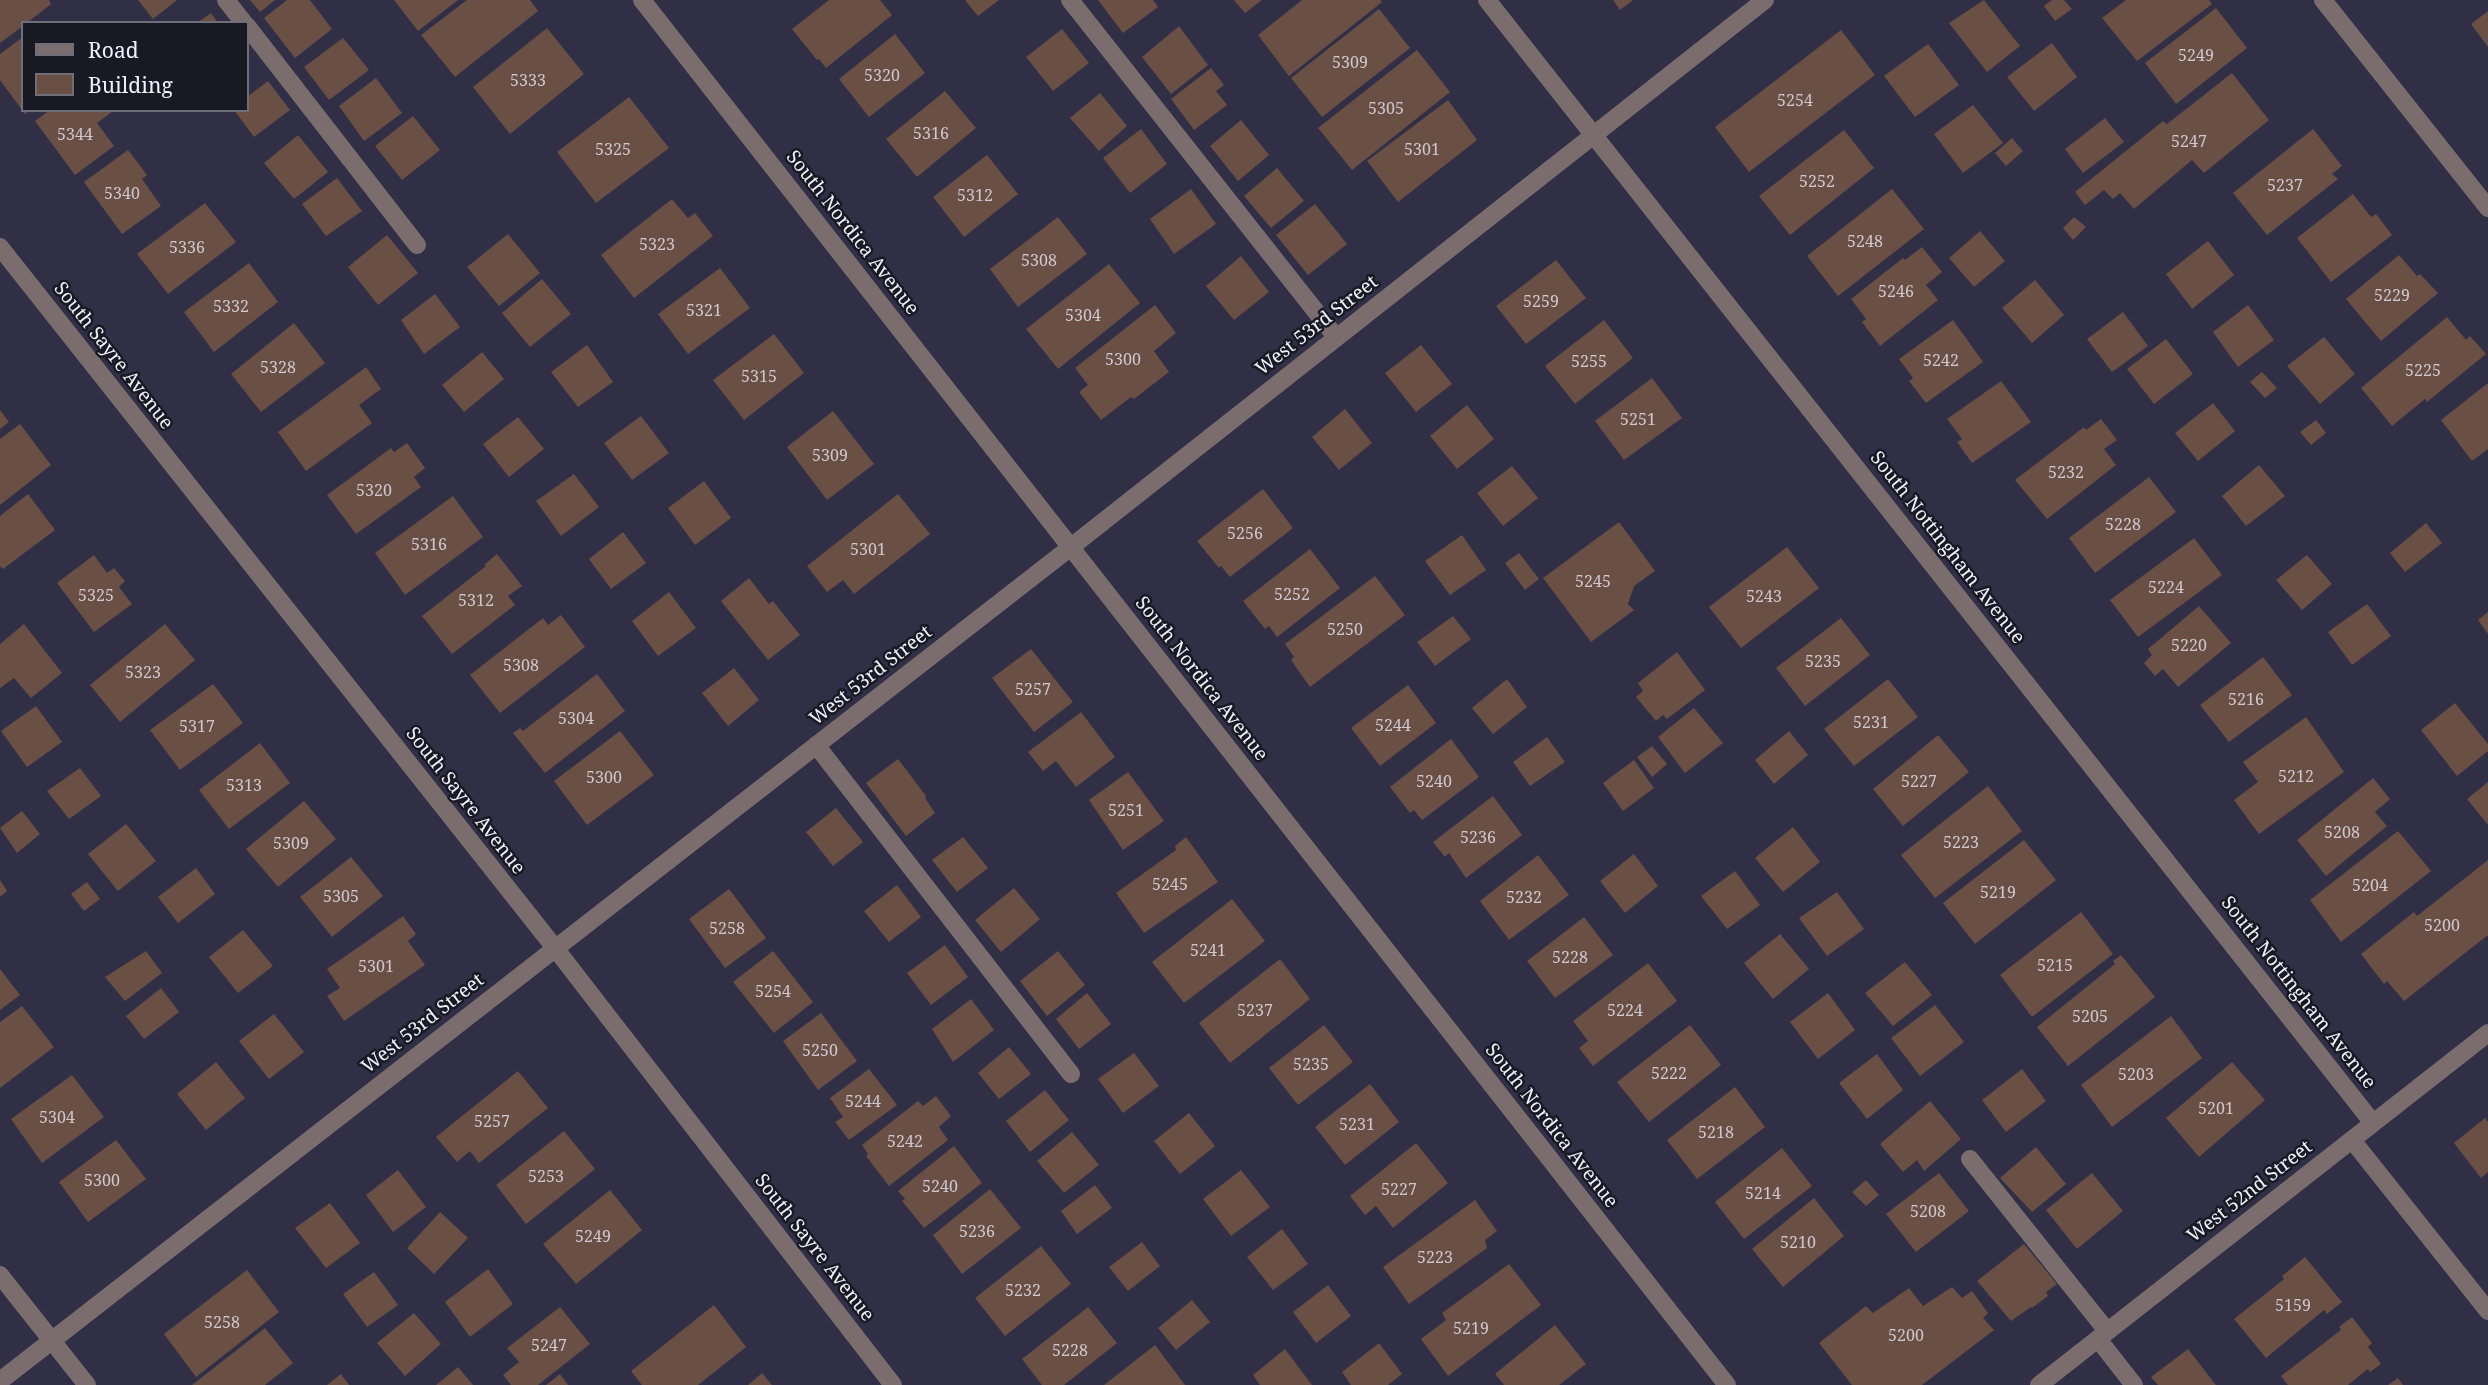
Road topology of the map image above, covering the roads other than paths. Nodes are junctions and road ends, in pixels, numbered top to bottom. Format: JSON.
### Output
{"nodes":[{"id":1,"x":226,"y":0,"type":"edge"},
{"id":2,"x":642,"y":0,"type":"edge"},
{"id":3,"x":1070,"y":0,"type":"edge"},
{"id":4,"x":1487,"y":0,"type":"edge"},
{"id":5,"x":1765,"y":0,"type":"edge"},
{"id":6,"x":2323,"y":0,"type":"edge"},
{"id":7,"x":243,"y":21,"type":"edge"},
{"id":8,"x":248,"y":28,"type":"edge"},
{"id":9,"x":1593,"y":134,"type":"junction"},
{"id":10,"x":2488,"y":208,"type":"edge"},
{"id":11,"x":417,"y":245,"type":"dead end"},
{"id":12,"x":0,"y":247,"type":"edge"},
{"id":13,"x":1336,"y":337,"type":"junction"},
{"id":14,"x":1071,"y":547,"type":"junction"},
{"id":15,"x":816,"y":745,"type":"junction"},
{"id":16,"x":555,"y":948,"type":"junction"},
{"id":17,"x":2488,"y":1033,"type":"edge"},
{"id":18,"x":1071,"y":1074,"type":"dead end"},
{"id":19,"x":2373,"y":1123,"type":"junction"},
{"id":20,"x":2352,"y":1140,"type":"junction"},
{"id":21,"x":1970,"y":1159,"type":"dead end"},
{"id":22,"x":0,"y":1275,"type":"edge"},
{"id":23,"x":2488,"y":1311,"type":"edge"},
{"id":24,"x":2102,"y":1335,"type":"junction"},
{"id":25,"x":51,"y":1341,"type":"junction"},
{"id":26,"x":0,"y":1381,"type":"edge"},
{"id":27,"x":87,"y":1385,"type":"edge"},
{"id":28,"x":893,"y":1385,"type":"edge"},
{"id":29,"x":1727,"y":1385,"type":"edge"},
{"id":30,"x":2039,"y":1385,"type":"edge"},
{"id":31,"x":2134,"y":1385,"type":"edge"}],
"edges":[{"from":1,"to":7,"type":"street"},
{"from":2,"to":14,"type":"street","name":"South Nordica Avenue"},
{"from":3,"to":13,"type":"street"},
{"from":4,"to":9,"type":"street","name":"South Nottingham Avenue"},
{"from":5,"to":9,"type":"street","name":"West 53rd Street"},
{"from":6,"to":10,"type":"street"},
{"from":8,"to":11,"type":"street"},
{"from":9,"to":13,"type":"street","name":"West 53rd Street"},
{"from":9,"to":19,"type":"street","name":"South Nottingham Avenue"},
{"from":12,"to":16,"type":"street","name":"South Sayre Avenue"},
{"from":13,"to":14,"type":"street","name":"West 53rd Street"},
{"from":14,"to":15,"type":"street","name":"West 53rd Street"},
{"from":14,"to":29,"type":"street","name":"South Nordica Avenue"},
{"from":15,"to":16,"type":"street","name":"West 53rd Street"},
{"from":15,"to":18,"type":"street"},
{"from":16,"to":25,"type":"street","name":"West 53rd Street"},
{"from":16,"to":28,"type":"street","name":"South Sayre Avenue"},
{"from":17,"to":19,"type":"street","name":"West 52nd Street"},
{"from":19,"to":20,"type":"street","name":"West 52nd Street"},
{"from":20,"to":23,"type":"street"},
{"from":20,"to":24,"type":"street","name":"West 52nd Street"},
{"from":21,"to":24,"type":"street"},
{"from":22,"to":25,"type":"street"},
{"from":24,"to":30,"type":"street","name":"West 52nd Street"},
{"from":24,"to":31,"type":"street"},
{"from":25,"to":26,"type":"street","name":"West 53rd Street"},
{"from":25,"to":27,"type":"street"}]}
